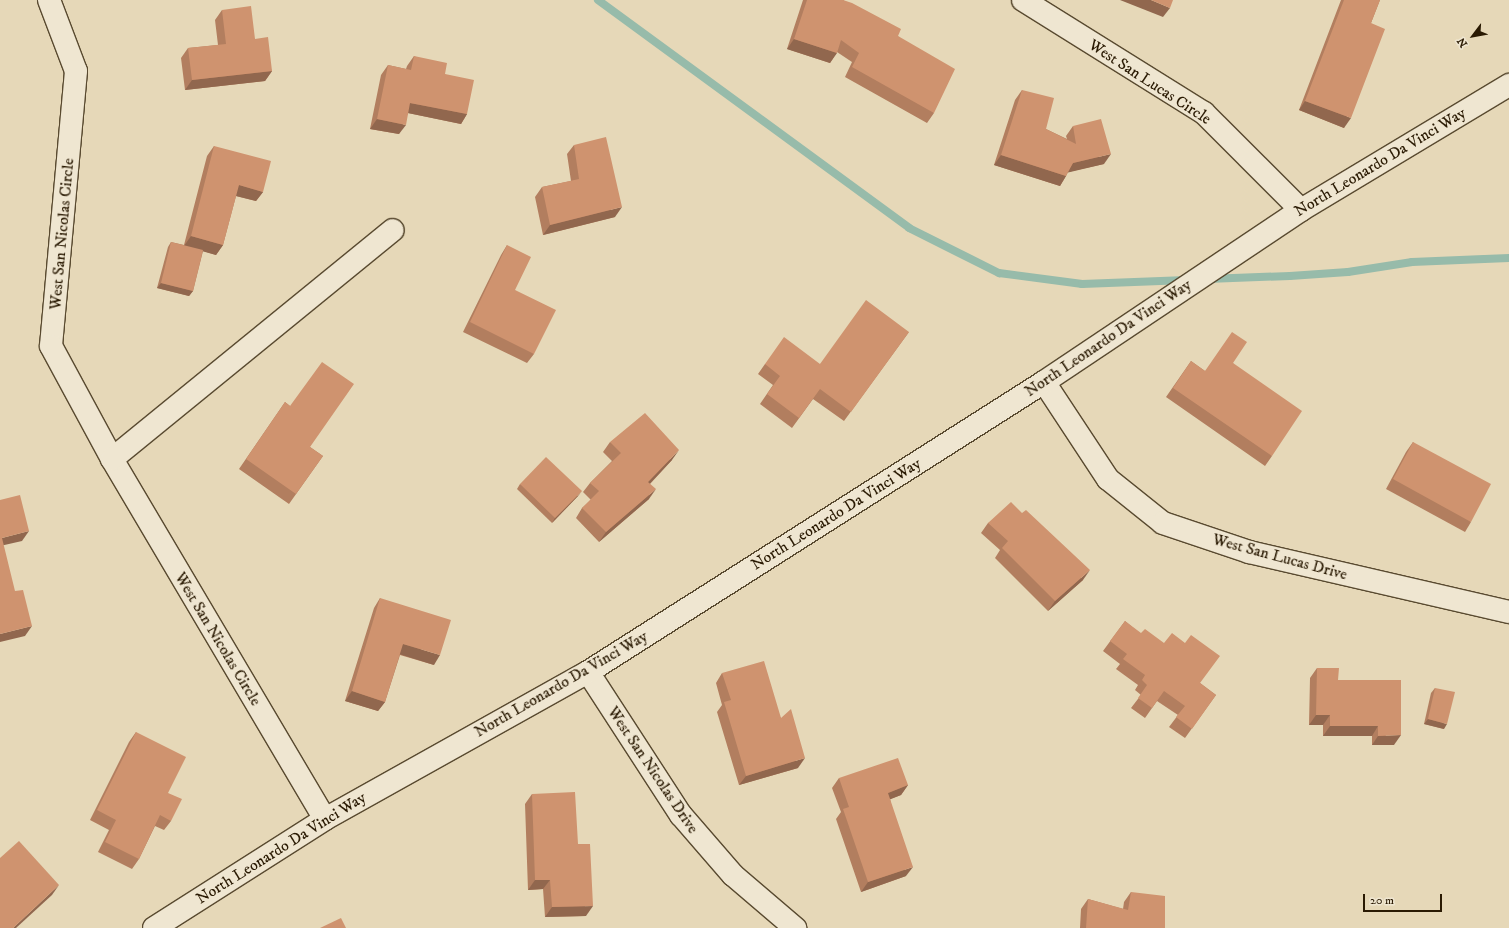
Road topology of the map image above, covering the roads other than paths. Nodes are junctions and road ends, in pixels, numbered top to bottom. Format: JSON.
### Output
{"nodes":[{"id":1,"x":49,"y":0,"type":"edge"},
{"id":2,"x":1023,"y":0,"type":"edge"},
{"id":3,"x":1509,"y":85,"type":"edge"},
{"id":4,"x":1301,"y":210,"type":"junction"},
{"id":5,"x":393,"y":230,"type":"dead end"},
{"id":6,"x":1044,"y":382,"type":"junction"},
{"id":7,"x":112,"y":459,"type":"junction"},
{"id":8,"x":1509,"y":612,"type":"edge"},
{"id":9,"x":588,"y":672,"type":"junction"},
{"id":10,"x":324,"y":819,"type":"junction"},
{"id":11,"x":154,"y":928,"type":"edge"},
{"id":12,"x":794,"y":928,"type":"edge"}],
"edges":[{"from":1,"to":7,"type":"street","name":"West San Nicolas Circle"},
{"from":2,"to":4,"type":"street","name":"West San Lucas Circle"},
{"from":3,"to":4,"type":"street","name":"North Leonardo Da Vinci Way"},
{"from":4,"to":6,"type":"street","name":"North Leonardo Da Vinci Way"},
{"from":5,"to":7,"type":"street"},
{"from":6,"to":8,"type":"street","name":"West San Lucas Drive"},
{"from":6,"to":9,"type":"street","name":"North Leonardo Da Vinci Way"},
{"from":7,"to":10,"type":"street","name":"West San Nicolas Circle"},
{"from":9,"to":10,"type":"street","name":"North Leonardo Da Vinci Way"},
{"from":9,"to":12,"type":"street","name":"West San Nicolas Drive"},
{"from":10,"to":11,"type":"street","name":"North Leonardo Da Vinci Way"}]}
